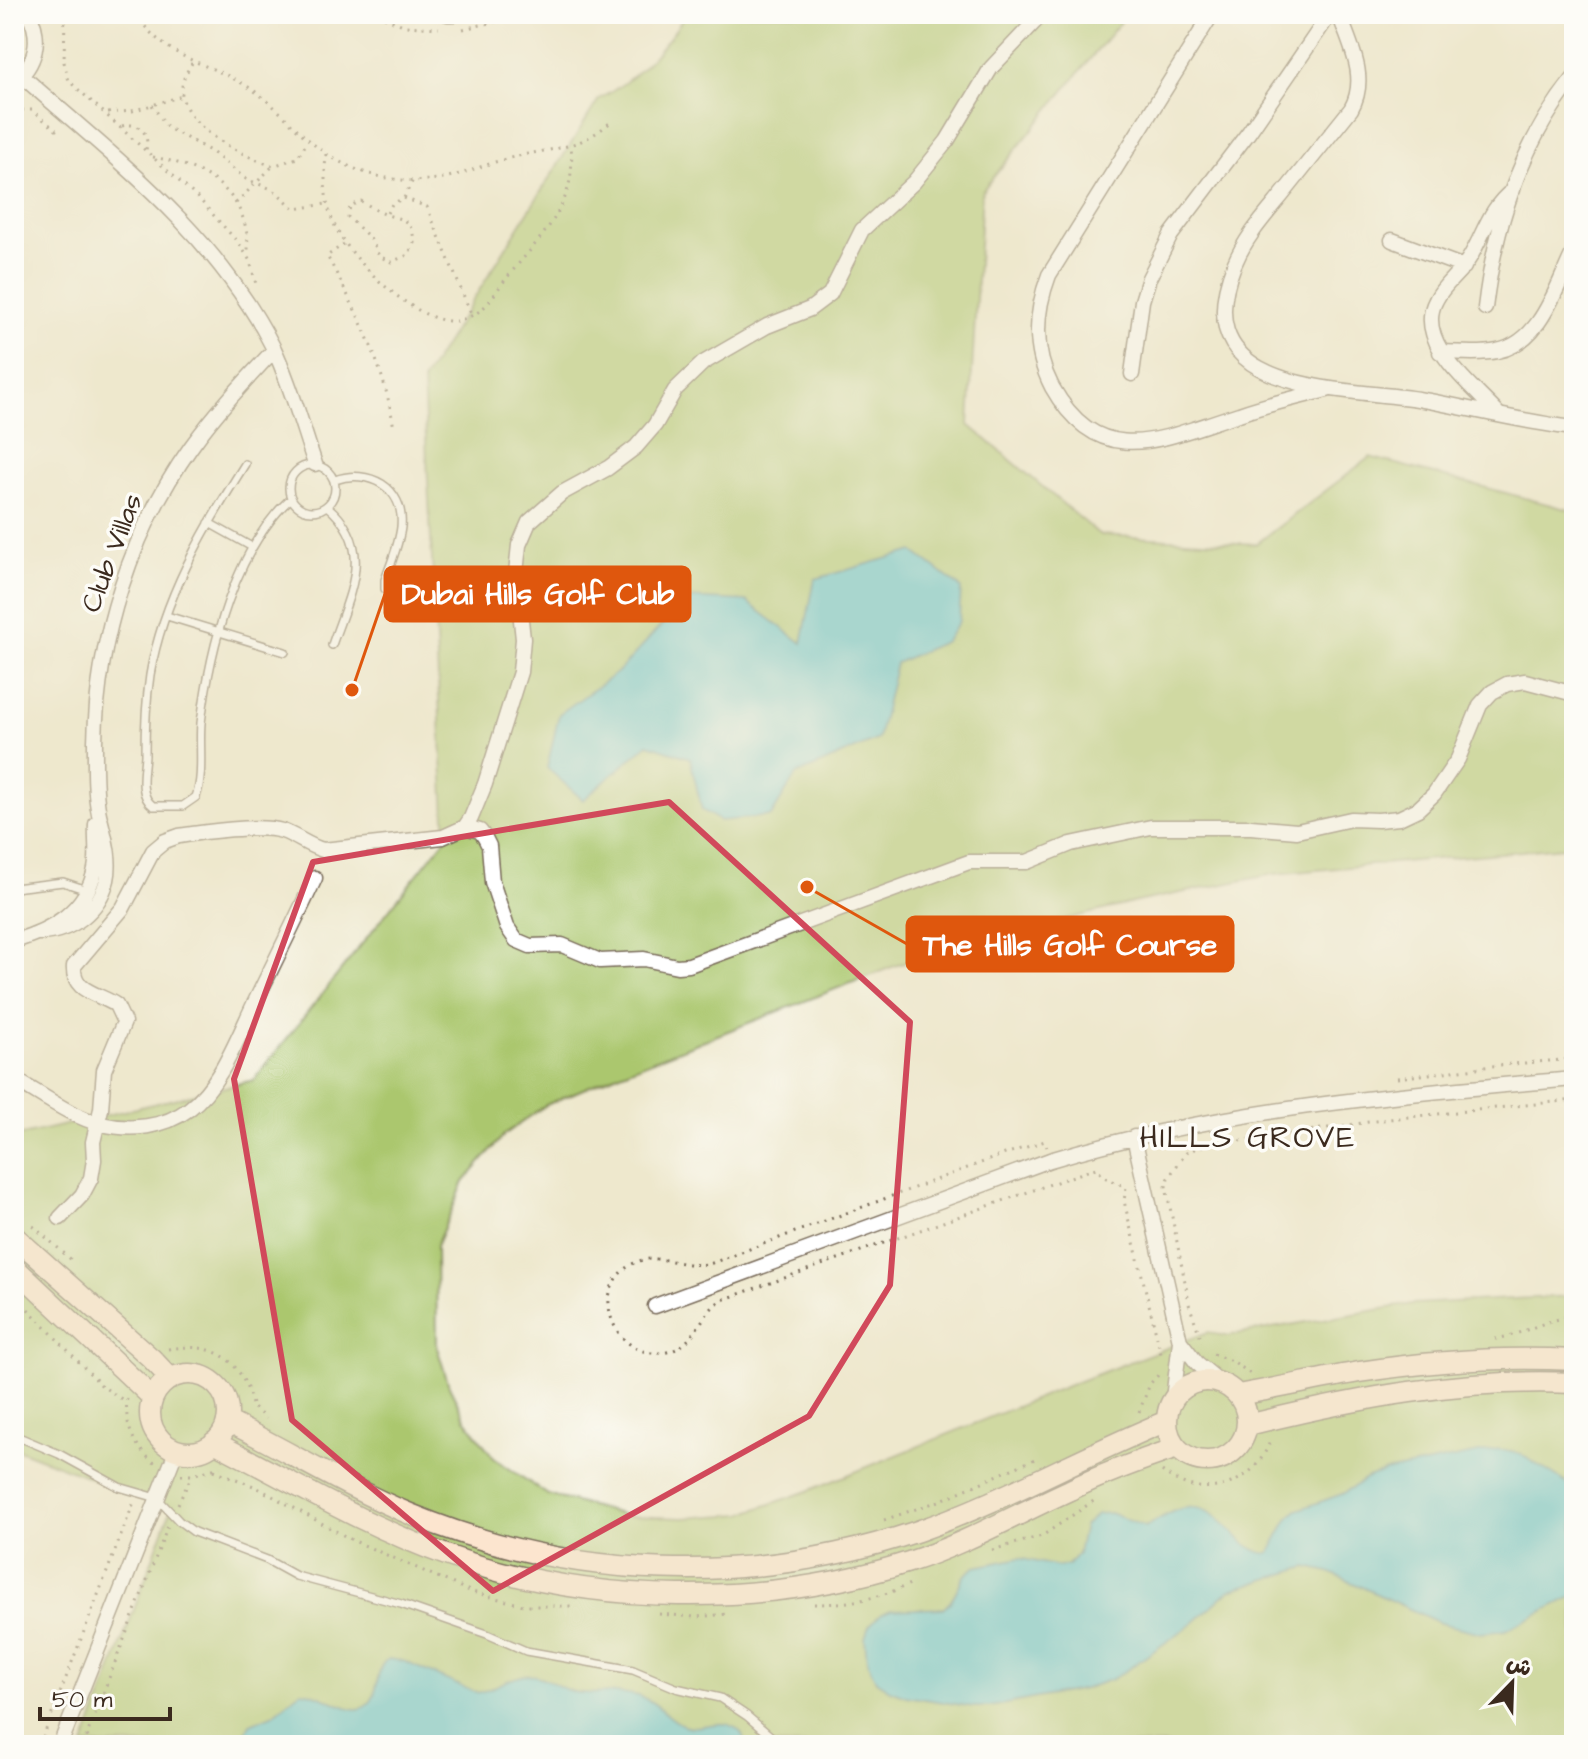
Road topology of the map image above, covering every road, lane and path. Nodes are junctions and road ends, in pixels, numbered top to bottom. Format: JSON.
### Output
{"nodes":[{"id":1,"x":29,"y":14,"type":"edge"},
{"id":2,"x":41,"y":14,"type":"edge"},
{"id":3,"x":65,"y":14,"type":"edge"},
{"id":4,"x":98,"y":14,"type":"edge"},
{"id":5,"x":114,"y":14,"type":"edge"},
{"id":6,"x":135,"y":14,"type":"edge"},
{"id":7,"x":447,"y":14,"type":"edge"},
{"id":8,"x":456,"y":14,"type":"edge"},
{"id":9,"x":1042,"y":14,"type":"edge"},
{"id":10,"x":1212,"y":14,"type":"edge"},
{"id":11,"x":1330,"y":14,"type":"edge"},
{"id":12,"x":1339,"y":14,"type":"edge"},
{"id":13,"x":36,"y":32,"type":"junction"},
{"id":14,"x":192,"y":63,"type":"junction"},
{"id":15,"x":1574,"y":78,"type":"edge"},
{"id":16,"x":18,"y":79,"type":"edge"},
{"id":17,"x":182,"y":96,"type":"junction"},
{"id":18,"x":152,"y":105,"type":"junction"},
{"id":19,"x":106,"y":114,"type":"junction"},
{"id":20,"x":612,"y":121,"type":"dead end"},
{"id":21,"x":120,"y":127,"type":"junction"},
{"id":22,"x":308,"y":140,"type":"junction"},
{"id":23,"x":571,"y":146,"type":"junction"},
{"id":24,"x":146,"y":150,"type":"junction"},
{"id":25,"x":326,"y":154,"type":"junction"},
{"id":26,"x":153,"y":157,"type":"junction"},
{"id":27,"x":273,"y":166,"type":"junction"},
{"id":28,"x":413,"y":180,"type":"junction"},
{"id":29,"x":256,"y":183,"type":"junction"},
{"id":30,"x":1513,"y":190,"type":"junction"},
{"id":31,"x":404,"y":198,"type":"junction"},
{"id":32,"x":236,"y":204,"type":"junction"},
{"id":33,"x":327,"y":204,"type":"junction"},
{"id":34,"x":386,"y":214,"type":"junction"},
{"id":35,"x":1392,"y":240,"type":"dead end"},
{"id":36,"x":344,"y":244,"type":"junction"},
{"id":37,"x":1574,"y":251,"type":"edge"},
{"id":38,"x":248,"y":254,"type":"junction"},
{"id":39,"x":1464,"y":267,"type":"junction"},
{"id":40,"x":1485,"y":308,"type":"dead end"},
{"id":41,"x":252,"y":312,"type":"junction"},
{"id":42,"x":472,"y":316,"type":"junction"},
{"id":43,"x":274,"y":350,"type":"junction"},
{"id":44,"x":1440,"y":352,"type":"junction"},
{"id":45,"x":1132,"y":374,"type":"dead end"},
{"id":46,"x":1331,"y":389,"type":"junction"},
{"id":47,"x":1499,"y":415,"type":"junction"},
{"id":48,"x":1574,"y":428,"type":"edge"},
{"id":49,"x":394,"y":429,"type":"dead end"},
{"id":50,"x":245,"y":464,"type":"dead end"},
{"id":51,"x":315,"y":464,"type":"junction"},
{"id":52,"x":335,"y":480,"type":"junction"},
{"id":53,"x":291,"y":498,"type":"junction"},
{"id":54,"x":327,"y":506,"type":"junction"},
{"id":55,"x":209,"y":523,"type":"junction"},
{"id":56,"x":252,"y":547,"type":"junction"},
{"id":57,"x":418,"y":606,"type":"dead end"},
{"id":58,"x":167,"y":616,"type":"junction"},
{"id":59,"x":220,"y":633,"type":"junction"},
{"id":60,"x":332,"y":645,"type":"dead end"},
{"id":61,"x":285,"y":652,"type":"dead end"},
{"id":62,"x":1574,"y":694,"type":"edge"},
{"id":63,"x":465,"y":827,"type":"junction"},
{"id":64,"x":315,"y":878,"type":"dead end"},
{"id":65,"x":14,"y":888,"type":"edge"},
{"id":66,"x":94,"y":893,"type":"junction"},
{"id":67,"x":123,"y":908,"type":"junction"},
{"id":68,"x":14,"y":941,"type":"edge"},
{"id":69,"x":1574,"y":1059,"type":"edge"},
{"id":70,"x":14,"y":1079,"type":"edge"},
{"id":71,"x":1574,"y":1079,"type":"edge"},
{"id":72,"x":1393,"y":1096,"type":"junction"},
{"id":73,"x":1574,"y":1100,"type":"edge"},
{"id":74,"x":97,"y":1123,"type":"junction"},
{"id":75,"x":1134,"y":1137,"type":"junction"},
{"id":76,"x":1050,"y":1160,"type":"junction"},
{"id":77,"x":60,"y":1218,"type":"dead end"},
{"id":78,"x":14,"y":1236,"type":"edge"},
{"id":79,"x":14,"y":1267,"type":"edge"},
{"id":80,"x":19,"y":1299,"type":"dead end"},
{"id":81,"x":655,"y":1306,"type":"dead end"},
{"id":82,"x":1180,"y":1341,"type":"junction"},
{"id":83,"x":1202,"y":1343,"type":"dead end"},
{"id":84,"x":1161,"y":1355,"type":"dead end"},
{"id":85,"x":151,"y":1358,"type":"junction"},
{"id":86,"x":1574,"y":1360,"type":"edge"},
{"id":87,"x":171,"y":1379,"type":"junction"},
{"id":88,"x":1221,"y":1383,"type":"junction"},
{"id":89,"x":1574,"y":1383,"type":"edge"},
{"id":90,"x":1238,"y":1395,"type":"junction"},
{"id":91,"x":153,"y":1398,"type":"junction"},
{"id":92,"x":1173,"y":1399,"type":"junction"},
{"id":93,"x":126,"y":1402,"type":"dead end"},
{"id":94,"x":254,"y":1408,"type":"junction"},
{"id":95,"x":1273,"y":1419,"type":"junction"},
{"id":96,"x":227,"y":1421,"type":"junction"},
{"id":97,"x":1167,"y":1421,"type":"junction"},
{"id":98,"x":270,"y":1422,"type":"dead end"},
{"id":99,"x":1248,"y":1425,"type":"junction"},
{"id":100,"x":249,"y":1432,"type":"junction"},
{"id":101,"x":14,"y":1435,"type":"edge"},
{"id":102,"x":214,"y":1442,"type":"junction"},
{"id":103,"x":1177,"y":1448,"type":"junction"},
{"id":104,"x":177,"y":1449,"type":"junction"},
{"id":105,"x":1043,"y":1455,"type":"dead end"},
{"id":106,"x":1149,"y":1457,"type":"junction"},
{"id":107,"x":192,"y":1475,"type":"dead end"},
{"id":108,"x":137,"y":1494,"type":"junction"},
{"id":109,"x":157,"y":1498,"type":"junction"},
{"id":110,"x":172,"y":1515,"type":"junction"},
{"id":111,"x":873,"y":1524,"type":"dead end"},
{"id":112,"x":87,"y":1735,"type":"junction"},
{"id":113,"x":40,"y":1745,"type":"edge"},
{"id":114,"x":60,"y":1745,"type":"edge"},
{"id":115,"x":83,"y":1745,"type":"edge"},
{"id":116,"x":100,"y":1745,"type":"edge"},
{"id":117,"x":781,"y":1745,"type":"edge"}],
"edges":[{"from":1,"to":13,"type":"street"},
{"from":2,"to":13,"type":"street"},
{"from":3,"to":19,"type":"path"},
{"from":4,"to":5,"type":"path"},
{"from":6,"to":14,"type":"path"},
{"from":7,"to":8,"type":"street"},
{"from":9,"to":63,"type":"street"},
{"from":10,"to":46,"type":"street"},
{"from":11,"to":45,"type":"street"},
{"from":12,"to":46,"type":"street"},
{"from":13,"to":16,"type":"street"},
{"from":14,"to":17,"type":"path"},
{"from":14,"to":22,"type":"path"},
{"from":15,"to":30,"type":"street"},
{"from":16,"to":41,"type":"street"},
{"from":17,"to":18,"type":"path"},
{"from":17,"to":27,"type":"path"},
{"from":18,"to":19,"type":"path"},
{"from":18,"to":29,"type":"path"},
{"from":19,"to":21,"type":"path"},
{"from":20,"to":23,"type":"path"},
{"from":21,"to":24,"type":"path"},
{"from":21,"to":24,"type":"path"},
{"from":22,"to":25,"type":"path"},
{"from":22,"to":27,"type":"path"},
{"from":23,"to":28,"type":"path"},
{"from":23,"to":42,"type":"path"},
{"from":24,"to":26,"type":"path"},
{"from":25,"to":28,"type":"path"},
{"from":25,"to":33,"type":"path"},
{"from":26,"to":32,"type":"path"},
{"from":26,"to":38,"type":"path"},
{"from":27,"to":29,"type":"path"},
{"from":28,"to":31,"type":"path"},
{"from":29,"to":32,"type":"path"},
{"from":29,"to":33,"type":"path"},
{"from":30,"to":39,"type":"street"},
{"from":30,"to":40,"type":"street"},
{"from":31,"to":34,"type":"path"},
{"from":31,"to":42,"type":"path"},
{"from":32,"to":38,"type":"path"},
{"from":33,"to":36,"type":"path"},
{"from":34,"to":34,"type":"path"},
{"from":35,"to":39,"type":"street"},
{"from":36,"to":42,"type":"path"},
{"from":36,"to":49,"type":"path"},
{"from":37,"to":44,"type":"street"},
{"from":38,"to":41,"type":"path"},
{"from":39,"to":44,"type":"street"},
{"from":41,"to":43,"type":"street"},
{"from":43,"to":51,"type":"street"},
{"from":43,"to":66,"type":"street","name":"Club Villas"},
{"from":44,"to":47,"type":"street"},
{"from":46,"to":47,"type":"street"},
{"from":47,"to":48,"type":"street"},
{"from":50,"to":55,"type":"lane"},
{"from":51,"to":52,"type":"lane"},
{"from":51,"to":53,"type":"lane"},
{"from":52,"to":54,"type":"lane"},
{"from":52,"to":57,"type":"lane"},
{"from":53,"to":54,"type":"lane"},
{"from":53,"to":56,"type":"lane"},
{"from":54,"to":60,"type":"lane"},
{"from":55,"to":56,"type":"lane"},
{"from":55,"to":58,"type":"lane"},
{"from":56,"to":59,"type":"lane"},
{"from":58,"to":59,"type":"lane"},
{"from":58,"to":59,"type":"lane"},
{"from":59,"to":61,"type":"lane"},
{"from":62,"to":63,"type":"street"},
{"from":63,"to":67,"type":"street"},
{"from":64,"to":74,"type":"street"},
{"from":65,"to":66,"type":"lane"},
{"from":66,"to":67,"type":"street"},
{"from":66,"to":68,"type":"street"},
{"from":67,"to":74,"type":"street"},
{"from":69,"to":72,"type":"path"},
{"from":70,"to":74,"type":"street"},
{"from":71,"to":72,"type":"street"},
{"from":72,"to":75,"type":"street"},
{"from":73,"to":83,"type":"path"},
{"from":74,"to":77,"type":"street"},
{"from":75,"to":76,"type":"street"},
{"from":75,"to":82,"type":"street"},
{"from":76,"to":81,"type":"street"},
{"from":76,"to":84,"type":"path"},
{"from":78,"to":85,"type":"street"},
{"from":79,"to":91,"type":"street"},
{"from":80,"to":93,"type":"path"},
{"from":82,"to":88,"type":"street"},
{"from":82,"to":92,"type":"street"},
{"from":85,"to":87,"type":"street"},
{"from":85,"to":94,"type":"path"},
{"from":86,"to":90,"type":"street"},
{"from":87,"to":91,"type":"street"},
{"from":87,"to":96,"type":"street"},
{"from":88,"to":90,"type":"street"},
{"from":88,"to":92,"type":"street"},
{"from":89,"to":95,"type":"street"},
{"from":90,"to":99,"type":"street"},
{"from":91,"to":104,"type":"street"},
{"from":92,"to":97,"type":"street"},
{"from":94,"to":98,"type":"path"},
{"from":94,"to":100,"type":"path"},
{"from":95,"to":99,"type":"street"},
{"from":95,"to":106,"type":"path"},
{"from":96,"to":100,"type":"street"},
{"from":96,"to":102,"type":"street"},
{"from":97,"to":100,"type":"street"},
{"from":97,"to":103,"type":"street"},
{"from":99,"to":103,"type":"street"},
{"from":101,"to":108,"type":"lane"},
{"from":102,"to":104,"type":"street"},
{"from":102,"to":106,"type":"street"},
{"from":103,"to":106,"type":"street"},
{"from":104,"to":109,"type":"street"},
{"from":105,"to":111,"type":"path"},
{"from":107,"to":110,"type":"path"},
{"from":108,"to":109,"type":"lane"},
{"from":108,"to":113,"type":"path"},
{"from":109,"to":110,"type":"lane"},
{"from":109,"to":114,"type":"street"},
{"from":110,"to":112,"type":"path"},
{"from":110,"to":117,"type":"lane"},
{"from":112,"to":115,"type":"path"},
{"from":112,"to":116,"type":"path"}]}
